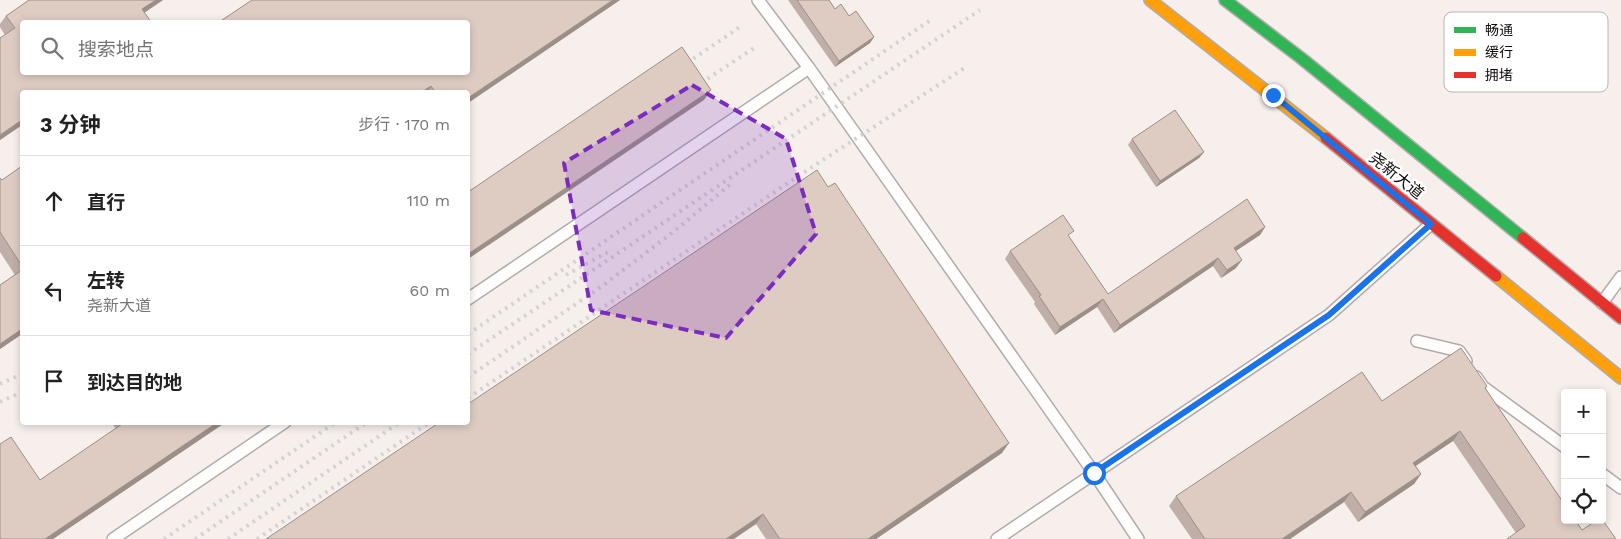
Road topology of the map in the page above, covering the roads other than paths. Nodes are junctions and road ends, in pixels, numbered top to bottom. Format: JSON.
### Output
{"nodes":[{"id":1,"x":758,"y":0,"type":"edge"},
{"id":2,"x":1150,"y":0,"type":"edge"},
{"id":3,"x":1225,"y":0,"type":"edge"},
{"id":4,"x":808,"y":68,"type":"junction"},
{"id":5,"x":1431,"y":224,"type":"junction"},
{"id":6,"x":1621,"y":277,"type":"edge"},
{"id":7,"x":470,"y":298,"type":"edge"},
{"id":8,"x":1602,"y":303,"type":"junction"},
{"id":9,"x":1621,"y":318,"type":"edge"},
{"id":10,"x":1417,"y":341,"type":"dead end"},
{"id":11,"x":1621,"y":378,"type":"edge"},
{"id":12,"x":281,"y":425,"type":"edge"},
{"id":13,"x":1561,"y":444,"type":"edge"},
{"id":14,"x":1094,"y":473,"type":"junction"},
{"id":15,"x":1606,"y":477,"type":"edge"},
{"id":16,"x":1621,"y":488,"type":"edge"},
{"id":17,"x":113,"y":539,"type":"edge"},
{"id":18,"x":997,"y":539,"type":"edge"},
{"id":19,"x":1138,"y":539,"type":"edge"}],
"edges":[{"from":1,"to":4,"type":"lane"},
{"from":2,"to":5,"type":"main road","name":"尧新大道"},
{"from":3,"to":8,"type":"main road","name":"尧新大道"},
{"from":4,"to":7,"type":"lane"},
{"from":4,"to":14,"type":"lane"},
{"from":5,"to":11,"type":"main road","name":"尧新大道"},
{"from":5,"to":14,"type":"lane"},
{"from":6,"to":8,"type":"lane"},
{"from":8,"to":9,"type":"main road","name":"尧新大道"},
{"from":10,"to":13,"type":"lane"},
{"from":12,"to":17,"type":"lane"},
{"from":14,"to":18,"type":"lane"},
{"from":14,"to":19,"type":"lane"},
{"from":15,"to":16,"type":"lane"}]}
